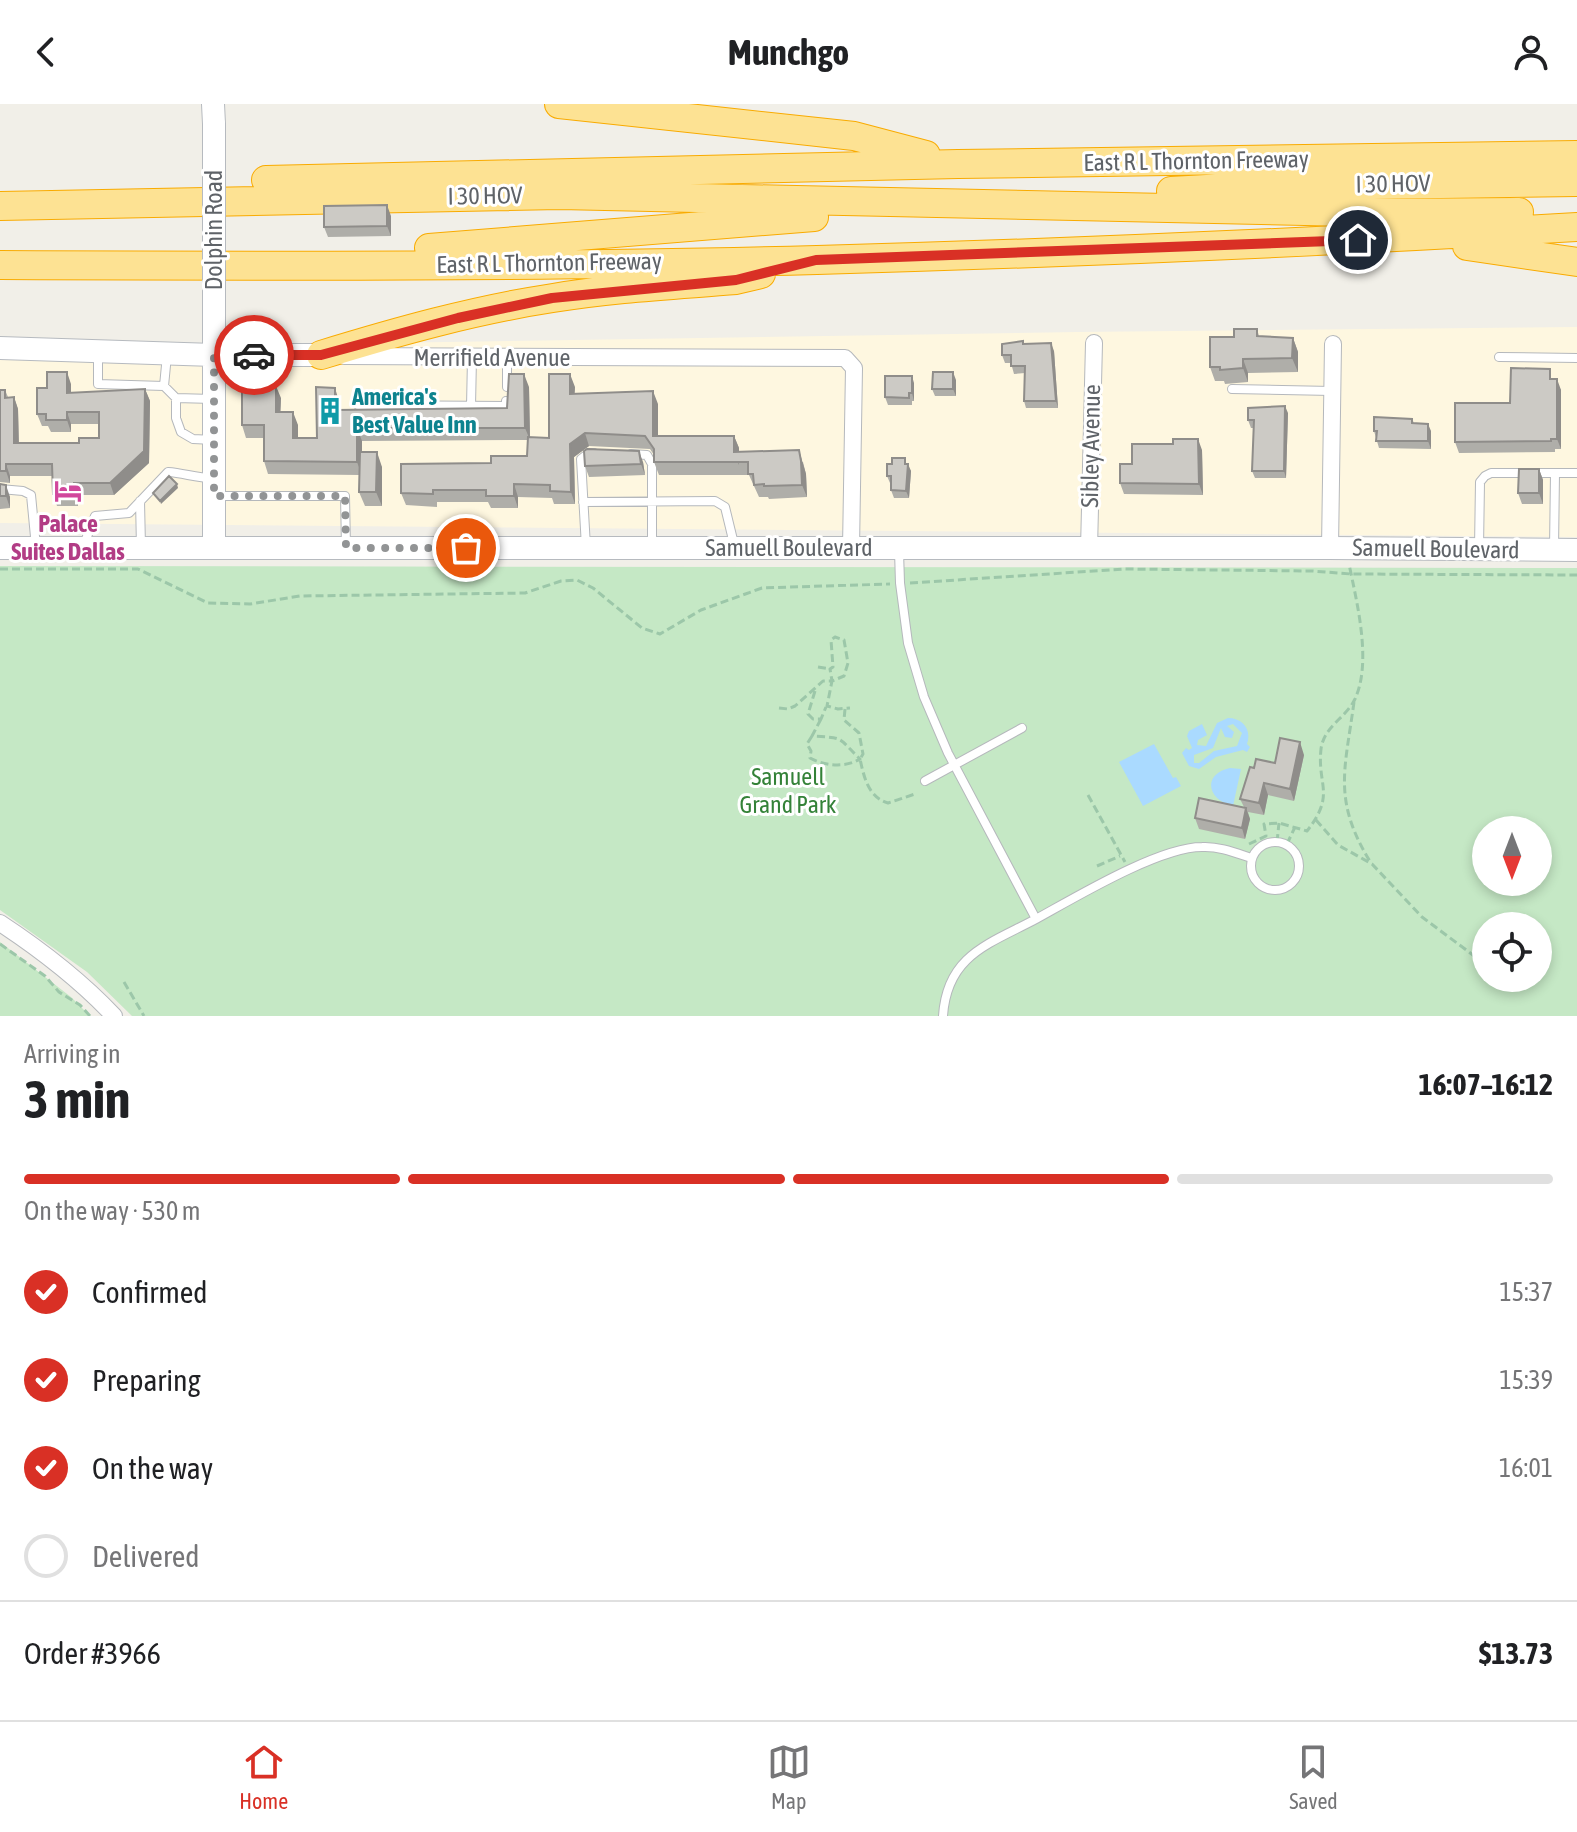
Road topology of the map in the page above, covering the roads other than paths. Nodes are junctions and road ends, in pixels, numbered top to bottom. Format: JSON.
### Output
{"nodes":[{"id":1,"x":559,"y":104,"type":"edge"},
{"id":2,"x":213,"y":114,"type":"edge"},
{"id":3,"x":1577,"y":134,"type":"edge"},
{"id":4,"x":1577,"y":155,"type":"edge"},
{"id":5,"x":1493,"y":156,"type":"junction"},
{"id":6,"x":958,"y":164,"type":"junction"},
{"id":7,"x":436,"y":176,"type":"junction"},
{"id":8,"x":1577,"y":182,"type":"edge"},
{"id":9,"x":0,"y":188,"type":"edge"},
{"id":10,"x":970,"y":205,"type":"junction"},
{"id":11,"x":0,"y":206,"type":"edge"},
{"id":12,"x":1577,"y":208,"type":"edge"},
{"id":13,"x":1577,"y":227,"type":"edge"},
{"id":14,"x":1358,"y":240,"type":"junction"},
{"id":15,"x":816,"y":260,"type":"junction"},
{"id":16,"x":1577,"y":262,"type":"edge"},
{"id":17,"x":0,"y":265,"type":"edge"},
{"id":18,"x":233,"y":266,"type":"junction"},
{"id":19,"x":1094,"y":343,"type":"dead end"},
{"id":20,"x":1333,"y":344,"type":"dead end"},
{"id":21,"x":0,"y":348,"type":"edge"},
{"id":22,"x":98,"y":351,"type":"junction"},
{"id":23,"x":167,"y":354,"type":"junction"},
{"id":24,"x":214,"y":355,"type":"junction"},
{"id":25,"x":321,"y":355,"type":"junction"},
{"id":26,"x":1499,"y":357,"type":"dead end"},
{"id":27,"x":472,"y":358,"type":"junction"},
{"id":28,"x":507,"y":358,"type":"junction"},
{"id":29,"x":1577,"y":358,"type":"edge"},
{"id":30,"x":164,"y":386,"type":"junction"},
{"id":31,"x":507,"y":387,"type":"edge"},
{"id":32,"x":1232,"y":389,"type":"dead end"},
{"id":33,"x":1332,"y":391,"type":"junction"},
{"id":34,"x":176,"y":398,"type":"junction"},
{"id":35,"x":214,"y":399,"type":"junction"},
{"id":36,"x":506,"y":401,"type":"edge"},
{"id":37,"x":358,"y":405,"type":"dead end"},
{"id":38,"x":471,"y":406,"type":"junction"},
{"id":39,"x":214,"y":440,"type":"junction"},
{"id":40,"x":603,"y":453,"type":"edge"},
{"id":41,"x":618,"y":454,"type":"edge"},
{"id":42,"x":1555,"y":473,"type":"junction"},
{"id":43,"x":1577,"y":473,"type":"edge"},
{"id":44,"x":215,"y":487,"type":"junction"},
{"id":45,"x":0,"y":489,"type":"edge"},
{"id":46,"x":140,"y":499,"type":"junction"},
{"id":47,"x":652,"y":501,"type":"junction"},
{"id":48,"x":583,"y":502,"type":"junction"},
{"id":49,"x":0,"y":548,"type":"edge"},
{"id":50,"x":37,"y":548,"type":"junction"},
{"id":51,"x":82,"y":548,"type":"junction"},
{"id":52,"x":141,"y":548,"type":"junction"},
{"id":53,"x":214,"y":548,"type":"junction"},
{"id":54,"x":346,"y":548,"type":"junction"},
{"id":55,"x":586,"y":548,"type":"junction"},
{"id":56,"x":851,"y":548,"type":"junction"},
{"id":57,"x":899,"y":548,"type":"junction"},
{"id":58,"x":1338,"y":548,"type":"junction"},
{"id":59,"x":652,"y":549,"type":"junction"},
{"id":60,"x":735,"y":549,"type":"junction"},
{"id":61,"x":1089,"y":549,"type":"junction"},
{"id":62,"x":1479,"y":549,"type":"junction"},
{"id":63,"x":1566,"y":550,"type":"edge"},
{"id":64,"x":1022,"y":728,"type":"dead end"},
{"id":65,"x":955,"y":765,"type":"junction"},
{"id":66,"x":925,"y":781,"type":"dead end"},
{"id":67,"x":1251,"y":858,"type":"junction"},
{"id":68,"x":1036,"y":919,"type":"junction"},
{"id":69,"x":0,"y":923,"type":"edge"},
{"id":70,"x":114,"y":1016,"type":"edge"},
{"id":71,"x":943,"y":1016,"type":"edge"}],
"edges":[{"from":1,"to":6,"type":"highway"},
{"from":2,"to":24,"type":"main road","name":"Dolphin Road","bridge":true},
{"from":3,"to":5,"type":"highway"},
{"from":4,"to":5,"type":"highway","name":"East R L Thornton Freeway"},
{"from":5,"to":6,"type":"highway","name":"East R L Thornton Freeway"},
{"from":6,"to":7,"type":"highway","name":"East R L Thornton Freeway"},
{"from":7,"to":9,"type":"highway","name":"East R L Thornton Freeway"},
{"from":7,"to":10,"type":"highway"},
{"from":8,"to":10,"type":"highway","name":"I 30 HOV"},
{"from":10,"to":11,"type":"highway","name":"I 30 HOV"},
{"from":10,"to":12,"type":"highway","name":"I 30 HOV"},
{"from":10,"to":18,"type":"highway"},
{"from":13,"to":14,"type":"highway","name":"East R L Thornton Freeway"},
{"from":14,"to":15,"type":"highway","name":"East R L Thornton Freeway"},
{"from":14,"to":16,"type":"highway"},
{"from":15,"to":18,"type":"highway","name":"East R L Thornton Freeway"},
{"from":15,"to":25,"type":"highway"},
{"from":17,"to":18,"type":"highway","name":"East R L Thornton Freeway"},
{"from":19,"to":61,"type":"street","name":"Sibley Avenue"},
{"from":20,"to":33,"type":"street"},
{"from":21,"to":22,"type":"main road","name":"Merrifield Avenue"},
{"from":22,"to":23,"type":"main road","name":"Merrifield Avenue"},
{"from":22,"to":30,"type":"lane"},
{"from":23,"to":24,"type":"main road","name":"Merrifield Avenue"},
{"from":23,"to":30,"type":"lane"},
{"from":24,"to":25,"type":"main road","name":"Merrifield Avenue"},
{"from":24,"to":35,"type":"main road","name":"Dolphin Road"},
{"from":25,"to":27,"type":"street","name":"Merrifield Avenue"},
{"from":26,"to":29,"type":"lane"},
{"from":27,"to":28,"type":"street","name":"Merrifield Avenue"},
{"from":27,"to":38,"type":"lane"},
{"from":28,"to":31,"type":"lane"},
{"from":28,"to":56,"type":"street","name":"Merrifield Avenue"},
{"from":30,"to":34,"type":"lane"},
{"from":32,"to":33,"type":"lane"},
{"from":33,"to":58,"type":"street"},
{"from":34,"to":35,"type":"lane"},
{"from":34,"to":39,"type":"lane"},
{"from":35,"to":39,"type":"main road","name":"Dolphin Road"},
{"from":36,"to":38,"type":"lane"},
{"from":37,"to":38,"type":"lane"},
{"from":39,"to":44,"type":"main road","name":"Dolphin Road"},
{"from":40,"to":48,"type":"lane"},
{"from":41,"to":47,"type":"lane"},
{"from":42,"to":43,"type":"lane"},
{"from":42,"to":62,"type":"lane"},
{"from":42,"to":63,"type":"lane"},
{"from":44,"to":46,"type":"lane"},
{"from":44,"to":53,"type":"main road","name":"Dolphin Road"},
{"from":44,"to":54,"type":"lane"},
{"from":45,"to":50,"type":"lane"},
{"from":46,"to":51,"type":"lane"},
{"from":46,"to":52,"type":"lane"},
{"from":47,"to":48,"type":"lane"},
{"from":47,"to":59,"type":"lane"},
{"from":47,"to":60,"type":"lane"},
{"from":48,"to":55,"type":"lane"},
{"from":49,"to":50,"type":"main road","name":"Samuell Boulevard"},
{"from":50,"to":51,"type":"main road","name":"Samuell Boulevard"},
{"from":51,"to":52,"type":"main road","name":"Samuell Boulevard"},
{"from":52,"to":53,"type":"main road","name":"Samuell Boulevard"},
{"from":53,"to":54,"type":"main road","name":"Samuell Boulevard"},
{"from":54,"to":55,"type":"main road","name":"Samuell Boulevard"},
{"from":55,"to":59,"type":"main road","name":"Samuell Boulevard"},
{"from":56,"to":57,"type":"main road","name":"Samuell Boulevard"},
{"from":56,"to":60,"type":"main road","name":"Samuell Boulevard"},
{"from":57,"to":61,"type":"main road","name":"Samuell Boulevard"},
{"from":57,"to":65,"type":"lane"},
{"from":58,"to":61,"type":"main road","name":"Samuell Boulevard"},
{"from":58,"to":62,"type":"main road","name":"Samuell Boulevard"},
{"from":59,"to":60,"type":"main road","name":"Samuell Boulevard"},
{"from":62,"to":63,"type":"main road","name":"Samuell Boulevard"},
{"from":64,"to":65,"type":"lane"},
{"from":65,"to":66,"type":"lane"},
{"from":65,"to":68,"type":"lane"},
{"from":67,"to":67,"type":"lane"},
{"from":67,"to":68,"type":"lane"},
{"from":68,"to":71,"type":"lane"},
{"from":69,"to":70,"type":"street"}]}
